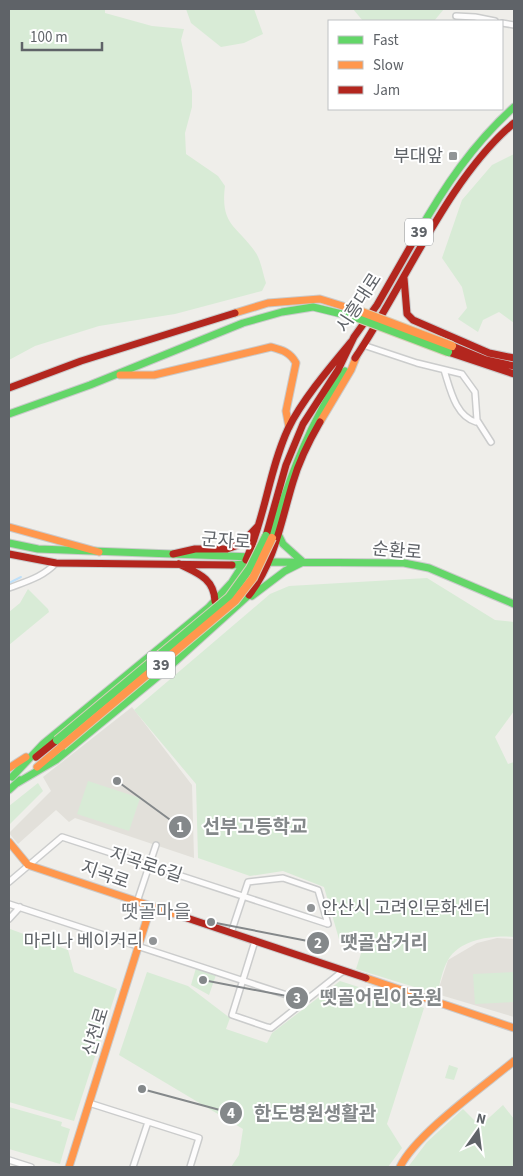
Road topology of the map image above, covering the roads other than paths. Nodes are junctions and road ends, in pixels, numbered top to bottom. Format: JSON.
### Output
{"nodes":[{"id":1,"x":456,"y":16,"type":"dead end"},
{"id":2,"x":490,"y":20,"type":"edge"},
{"id":3,"x":514,"y":107,"type":"edge"},
{"id":4,"x":514,"y":123,"type":"edge"},
{"id":5,"x":404,"y":278,"type":"junction"},
{"id":6,"x":360,"y":315,"type":"junction"},
{"id":7,"x":351,"y":342,"type":"junction"},
{"id":8,"x":363,"y":345,"type":"junction"},
{"id":9,"x":450,"y":349,"type":"junction"},
{"id":10,"x":356,"y":355,"type":"junction"},
{"id":11,"x":514,"y":358,"type":"edge"},
{"id":12,"x":514,"y":366,"type":"edge"},
{"id":13,"x":444,"y":370,"type":"junction"},
{"id":14,"x":341,"y":371,"type":"junction"},
{"id":15,"x":514,"y":374,"type":"edge"},
{"id":16,"x":114,"y":375,"type":"junction"},
{"id":17,"x":9,"y":388,"type":"edge"},
{"id":18,"x":9,"y":414,"type":"edge"},
{"id":19,"x":476,"y":422,"type":"dead end"},
{"id":20,"x":289,"y":427,"type":"junction"},
{"id":21,"x":491,"y":442,"type":"dead end"},
{"id":22,"x":259,"y":526,"type":"junction"},
{"id":23,"x":9,"y":527,"type":"edge"},
{"id":24,"x":272,"y":536,"type":"junction"},
{"id":25,"x":9,"y":543,"type":"edge"},
{"id":26,"x":99,"y":552,"type":"junction"},
{"id":27,"x":9,"y":554,"type":"edge"},
{"id":28,"x":173,"y":554,"type":"junction"},
{"id":29,"x":224,"y":555,"type":"junction"},
{"id":30,"x":248,"y":556,"type":"junction"},
{"id":31,"x":270,"y":562,"type":"junction"},
{"id":32,"x":303,"y":562,"type":"junction"},
{"id":33,"x":56,"y":563,"type":"junction"},
{"id":34,"x":179,"y":564,"type":"junction"},
{"id":35,"x":244,"y":564,"type":"junction"},
{"id":36,"x":223,"y":565,"type":"junction"},
{"id":37,"x":232,"y":582,"type":"junction"},
{"id":38,"x":9,"y":588,"type":"edge"},
{"id":39,"x":249,"y":595,"type":"junction"},
{"id":40,"x":214,"y":601,"type":"junction"},
{"id":41,"x":514,"y":604,"type":"edge"},
{"id":42,"x":241,"y":605,"type":"junction"},
{"id":43,"x":43,"y":744,"type":"junction"},
{"id":44,"x":9,"y":768,"type":"edge"},
{"id":45,"x":12,"y":780,"type":"edge"},
{"id":46,"x":9,"y":790,"type":"edge"},
{"id":47,"x":9,"y":842,"type":"edge"},
{"id":48,"x":156,"y":845,"type":"dead end"},
{"id":49,"x":28,"y":865,"type":"junction"},
{"id":50,"x":149,"y":866,"type":"junction"},
{"id":51,"x":9,"y":882,"type":"edge"},
{"id":52,"x":243,"y":897,"type":"junction"},
{"id":53,"x":137,"y":902,"type":"junction"},
{"id":54,"x":9,"y":904,"type":"edge"},
{"id":55,"x":151,"y":906,"type":"junction"},
{"id":56,"x":20,"y":907,"type":"junction"},
{"id":57,"x":9,"y":919,"type":"edge"},
{"id":58,"x":232,"y":933,"type":"junction"},
{"id":59,"x":255,"y":941,"type":"junction"},
{"id":60,"x":139,"y":946,"type":"junction"},
{"id":61,"x":343,"y":971,"type":"junction"},
{"id":62,"x":243,"y":980,"type":"junction"},
{"id":63,"x":305,"y":1001,"type":"junction"},
{"id":64,"x":514,"y":1028,"type":"edge"},
{"id":65,"x":514,"y":1061,"type":"edge"},
{"id":66,"x":90,"y":1103,"type":"junction"},
{"id":67,"x":148,"y":1122,"type":"junction"},
{"id":68,"x":9,"y":1160,"type":"edge"},
{"id":69,"x":31,"y":1167,"type":"edge"},
{"id":70,"x":69,"y":1167,"type":"edge"},
{"id":71,"x":133,"y":1167,"type":"edge"},
{"id":72,"x":190,"y":1167,"type":"edge"},
{"id":73,"x":400,"y":1167,"type":"edge"}],
"edges":[{"from":1,"to":2,"type":"street"},
{"from":3,"to":7,"type":"main road","name":"시흥대로","number":"39"},
{"from":4,"to":5,"type":"main road","name":"시흥대로","number":"39"},
{"from":5,"to":8,"type":"main road","name":"시흥대로","number":"39"},
{"from":5,"to":11,"type":"main road"},
{"from":6,"to":9,"type":"main road","bridge":true},
{"from":6,"to":16,"type":"main road"},
{"from":6,"to":17,"type":"main road"},
{"from":7,"to":14,"type":"main road","name":"시흥대로","number":"39"},
{"from":7,"to":20,"type":"main road"},
{"from":8,"to":10,"type":"main road","name":"시흥대로","number":"39"},
{"from":8,"to":13,"type":"street"},
{"from":9,"to":12,"type":"main road"},
{"from":9,"to":15,"type":"main road"},
{"from":10,"to":14,"type":"main road","name":"시흥대로","number":"39"},
{"from":10,"to":24,"type":"main road"},
{"from":13,"to":19,"type":"street"},
{"from":13,"to":21,"type":"street"},
{"from":14,"to":24,"type":"main road","name":"시흥대로","number":"39"},
{"from":16,"to":18,"type":"main road"},
{"from":16,"to":20,"type":"main road"},
{"from":20,"to":22,"type":"main road"},
{"from":22,"to":24,"type":"main road"},
{"from":22,"to":28,"type":"main road"},
{"from":22,"to":30,"type":"main road"},
{"from":23,"to":26,"type":"main road"},
{"from":24,"to":31,"type":"main road"},
{"from":24,"to":32,"type":"main road"},
{"from":24,"to":45,"type":"main road","number":"39","bridge":true},
{"from":25,"to":26,"type":"main road","name":"군자로"},
{"from":26,"to":28,"type":"main road","name":"군자로"},
{"from":27,"to":33,"type":"main road","name":"군자로"},
{"from":28,"to":29,"type":"main road","name":"군자로"},
{"from":29,"to":30,"type":"main road","name":"군자로"},
{"from":29,"to":36,"type":"main road"},
{"from":30,"to":31,"type":"main road","name":"군자로"},
{"from":30,"to":35,"type":"main road"},
{"from":31,"to":32,"type":"main road","name":"순환로"},
{"from":31,"to":35,"type":"main road","name":"군자로"},
{"from":31,"to":39,"type":"main road"},
{"from":32,"to":41,"type":"main road","name":"순환로"},
{"from":32,"to":42,"type":"main road"},
{"from":33,"to":34,"type":"main road","name":"군자로"},
{"from":33,"to":38,"type":"street"},
{"from":34,"to":36,"type":"main road","name":"군자로"},
{"from":34,"to":40,"type":"main road"},
{"from":35,"to":36,"type":"main road","name":"군자로"},
{"from":35,"to":37,"type":"main road"},
{"from":37,"to":39,"type":"main road"},
{"from":37,"to":40,"type":"main road"},
{"from":39,"to":42,"type":"main road"},
{"from":40,"to":43,"type":"main road"},
{"from":42,"to":45,"type":"main road"},
{"from":43,"to":44,"type":"main road"},
{"from":43,"to":45,"type":"main road"},
{"from":45,"to":46,"type":"main road","number":"39"},
{"from":47,"to":49,"type":"main road"},
{"from":48,"to":50,"type":"street"},
{"from":49,"to":50,"type":"street","name":"지곡로6길"},
{"from":49,"to":51,"type":"street"},
{"from":49,"to":53,"type":"main road","name":"지곡로"},
{"from":50,"to":52,"type":"street","name":"지곡로6길"},
{"from":50,"to":53,"type":"street"},
{"from":52,"to":52,"type":"street","name":"지곡로6길"},
{"from":52,"to":58,"type":"street"},
{"from":53,"to":55,"type":"main road","name":"지곡로"},
{"from":54,"to":56,"type":"street"},
{"from":55,"to":58,"type":"main road","name":"지곡로"},
{"from":55,"to":60,"type":"main road","name":"신천로"},
{"from":56,"to":57,"type":"street"},
{"from":56,"to":60,"type":"street"},
{"from":58,"to":59,"type":"main road","name":"지곡로"},
{"from":59,"to":61,"type":"main road","name":"지곡로"},
{"from":59,"to":62,"type":"street"},
{"from":60,"to":62,"type":"street"},
{"from":60,"to":66,"type":"main road","name":"신천로"},
{"from":61,"to":63,"type":"street"},
{"from":61,"to":64,"type":"main road","name":"지곡로"},
{"from":62,"to":63,"type":"street"},
{"from":62,"to":63,"type":"street"},
{"from":65,"to":73,"type":"main road"},
{"from":66,"to":67,"type":"street"},
{"from":66,"to":70,"type":"main road","name":"신천로"},
{"from":67,"to":71,"type":"street"},
{"from":67,"to":72,"type":"street"},
{"from":68,"to":69,"type":"street"}]}
